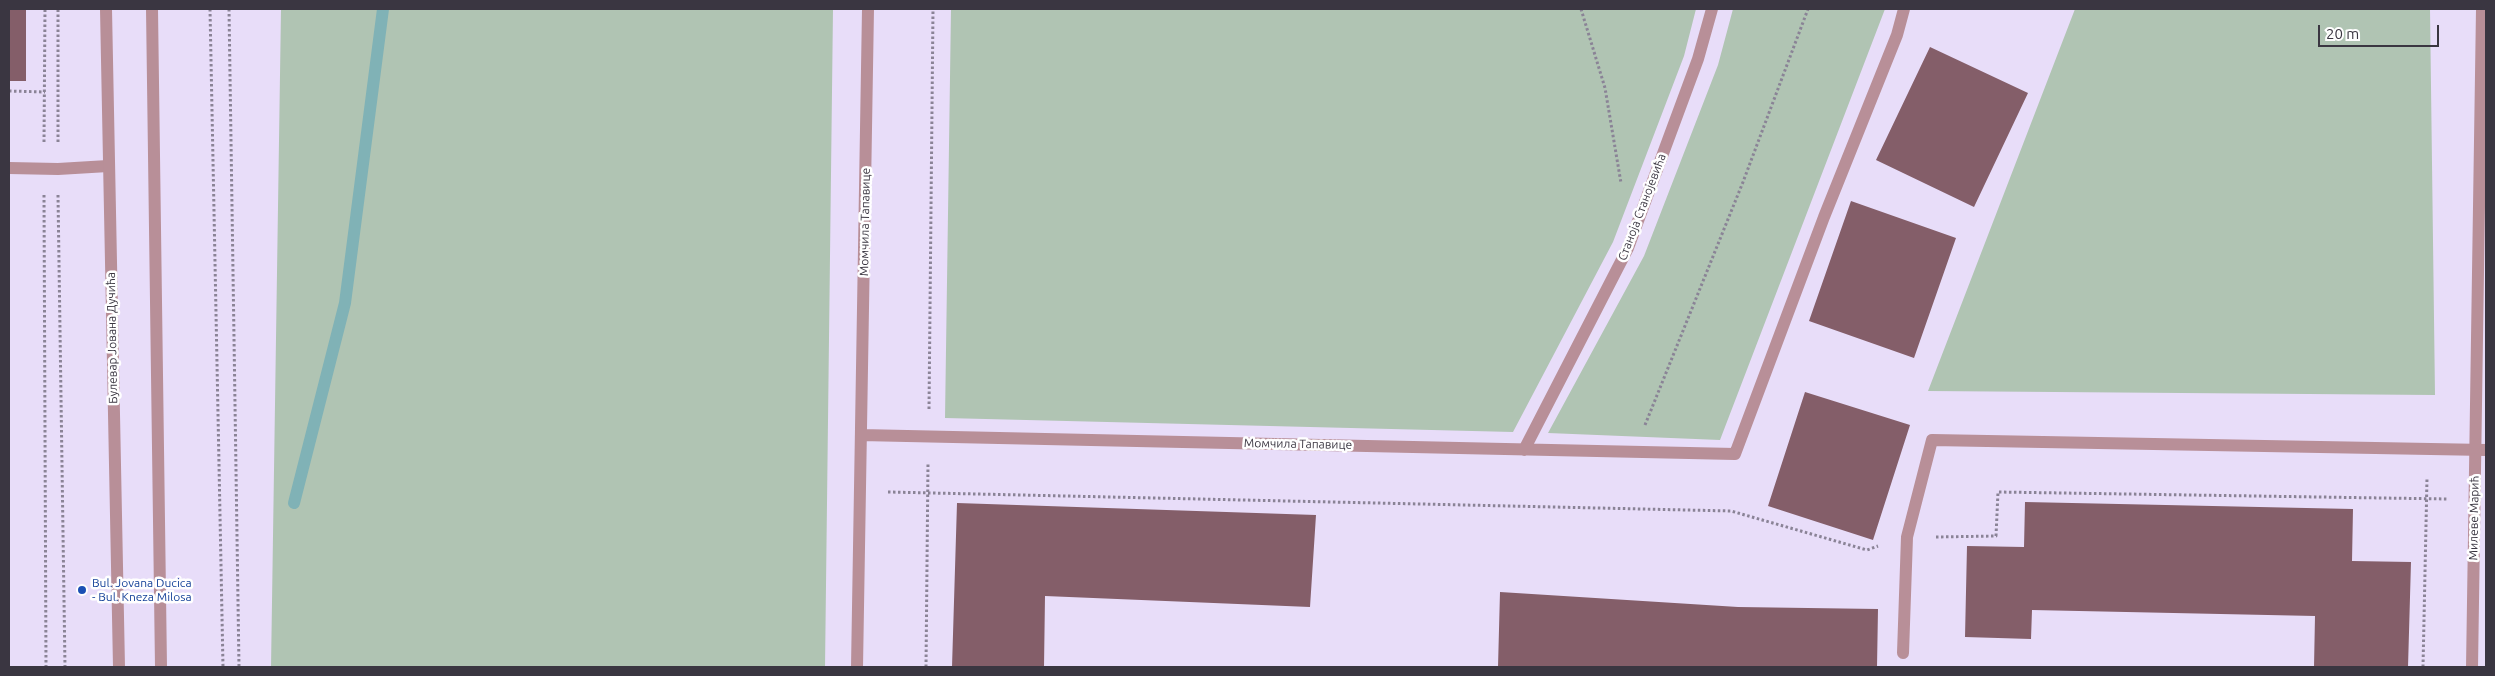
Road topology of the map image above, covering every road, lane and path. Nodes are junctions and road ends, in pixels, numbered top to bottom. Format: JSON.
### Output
{"nodes":[{"id":1,"x":45,"y":9,"type":"edge"},
{"id":2,"x":58,"y":9,"type":"edge"},
{"id":3,"x":106,"y":9,"type":"edge"},
{"id":4,"x":152,"y":9,"type":"edge"},
{"id":5,"x":210,"y":9,"type":"edge"},
{"id":6,"x":229,"y":9,"type":"edge"},
{"id":7,"x":868,"y":9,"type":"edge"},
{"id":8,"x":932,"y":9,"type":"edge"},
{"id":9,"x":1581,"y":9,"type":"edge"},
{"id":10,"x":1712,"y":9,"type":"edge"},
{"id":11,"x":1808,"y":9,"type":"edge"},
{"id":12,"x":1904,"y":9,"type":"edge"},
{"id":13,"x":2482,"y":9,"type":"edge"},
{"id":14,"x":9,"y":92,"type":"edge"},
{"id":15,"x":45,"y":92,"type":"junction"},
{"id":16,"x":108,"y":166,"type":"junction"},
{"id":17,"x":9,"y":168,"type":"edge"},
{"id":18,"x":44,"y":169,"type":"junction"},
{"id":19,"x":58,"y":169,"type":"junction"},
{"id":20,"x":1622,"y":190,"type":"dead end"},
{"id":21,"x":861,"y":435,"type":"junction"},
{"id":22,"x":928,"y":436,"type":"junction"},
{"id":23,"x":2427,"y":449,"type":"junction"},
{"id":24,"x":1524,"y":450,"type":"junction"},
{"id":25,"x":2481,"y":450,"type":"edge"},
{"id":26,"x":1634,"y":452,"type":"junction"},
{"id":27,"x":860,"y":491,"type":"junction"},
{"id":28,"x":928,"y":492,"type":"junction"},
{"id":29,"x":2426,"y":498,"type":"junction"},
{"id":30,"x":2474,"y":499,"type":"junction"},
{"id":31,"x":1907,"y":537,"type":"junction"},
{"id":32,"x":1902,"y":653,"type":"dead end"},
{"id":33,"x":46,"y":667,"type":"edge"},
{"id":34,"x":65,"y":667,"type":"edge"},
{"id":35,"x":119,"y":667,"type":"edge"},
{"id":36,"x":161,"y":667,"type":"edge"},
{"id":37,"x":223,"y":667,"type":"edge"},
{"id":38,"x":239,"y":667,"type":"edge"},
{"id":39,"x":857,"y":667,"type":"edge"},
{"id":40,"x":926,"y":667,"type":"edge"},
{"id":41,"x":2423,"y":667,"type":"edge"},
{"id":42,"x":2472,"y":667,"type":"edge"}],
"edges":[{"from":1,"to":15,"type":"path"},
{"from":2,"to":19,"type":"path"},
{"from":3,"to":16,"type":"street","name":"Булевар Јована Дучића"},
{"from":4,"to":36,"type":"street"},
{"from":5,"to":37,"type":"path"},
{"from":6,"to":38,"type":"path"},
{"from":7,"to":21,"type":"street","name":"Момчила Тапавице"},
{"from":8,"to":22,"type":"path"},
{"from":9,"to":20,"type":"path"},
{"from":10,"to":24,"type":"street","name":"Станоја Станојевића"},
{"from":11,"to":26,"type":"path"},
{"from":12,"to":26,"type":"street","name":"Момчила Тапавице"},
{"from":13,"to":25,"type":"street","name":"Милеве Марић"},
{"from":14,"to":15,"type":"path"},
{"from":15,"to":18,"type":"path"},
{"from":16,"to":19,"type":"street"},
{"from":16,"to":35,"type":"street","name":"Булевар Јована Дучића"},
{"from":17,"to":18,"type":"street"},
{"from":18,"to":19,"type":"street"},
{"from":18,"to":33,"type":"path"},
{"from":19,"to":34,"type":"path"},
{"from":21,"to":22,"type":"street","name":"Момчила Тапавице"},
{"from":21,"to":27,"type":"street","name":"Момчила Тапавице"},
{"from":22,"to":24,"type":"street","name":"Момчила Тапавице"},
{"from":22,"to":28,"type":"path"},
{"from":23,"to":25,"type":"street"},
{"from":23,"to":29,"type":"path"},
{"from":23,"to":31,"type":"street"},
{"from":24,"to":26,"type":"street","name":"Момчила Тапавице"},
{"from":25,"to":30,"type":"street","name":"Милеве Марић"},
{"from":27,"to":28,"type":"path"},
{"from":27,"to":39,"type":"street","name":"Момчила Тапавице"},
{"from":28,"to":31,"type":"path"},
{"from":28,"to":40,"type":"path"},
{"from":29,"to":30,"type":"path"},
{"from":29,"to":31,"type":"path"},
{"from":29,"to":41,"type":"path"},
{"from":30,"to":42,"type":"street","name":"Милеве Марић"},
{"from":31,"to":32,"type":"street"}]}
